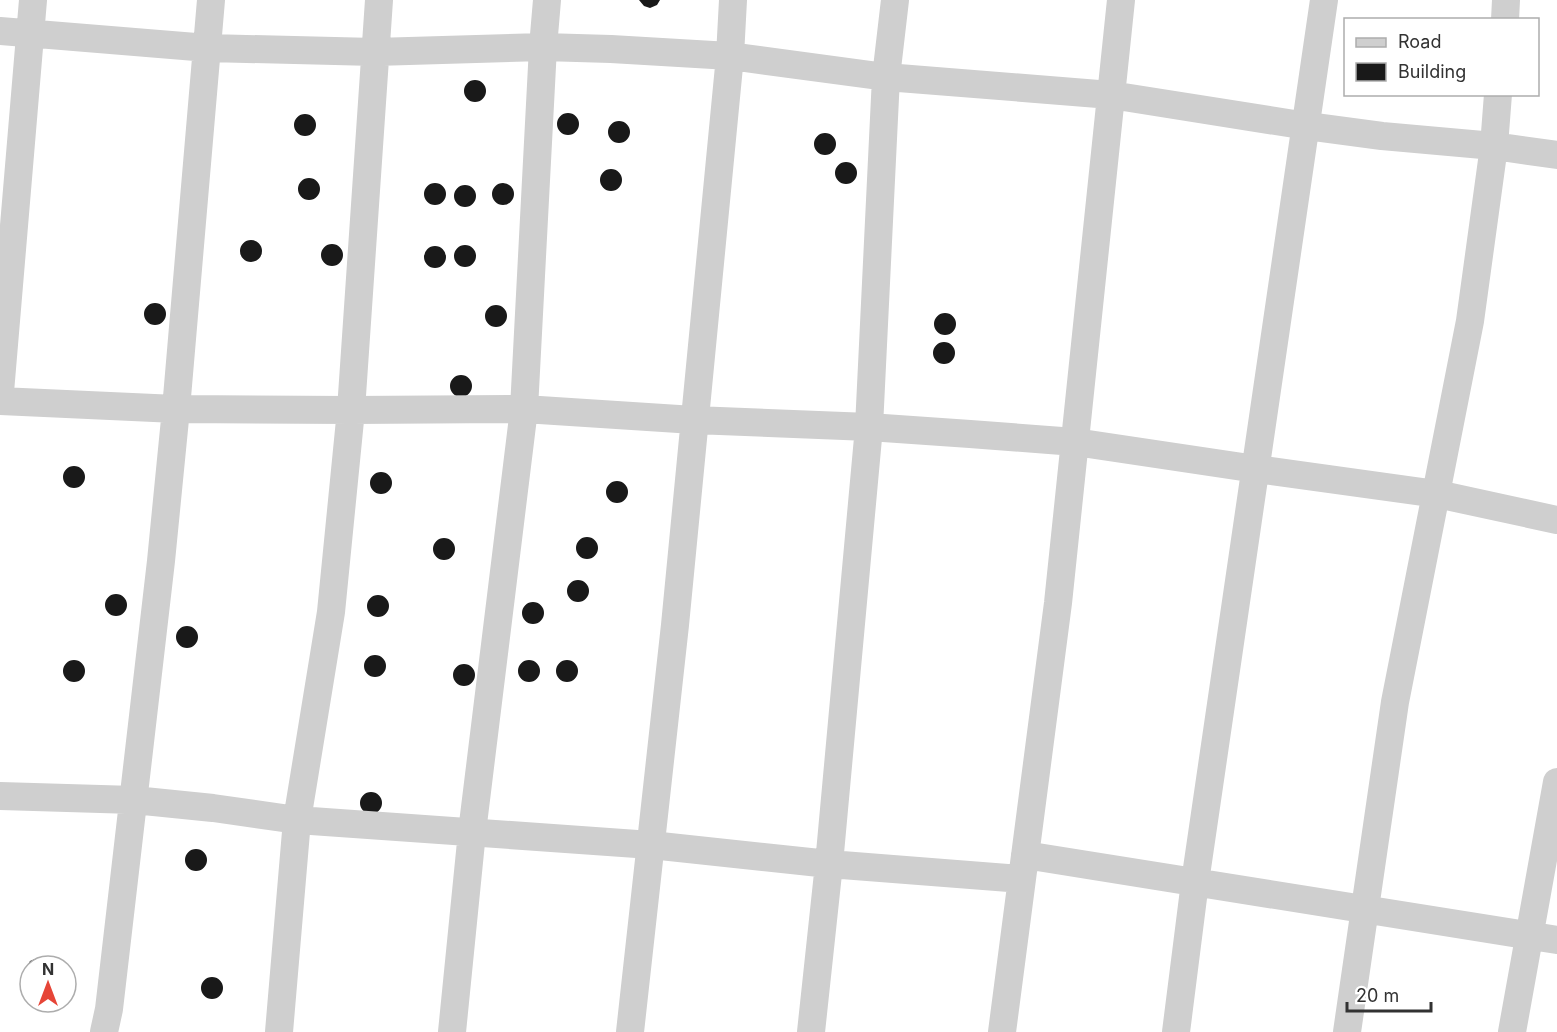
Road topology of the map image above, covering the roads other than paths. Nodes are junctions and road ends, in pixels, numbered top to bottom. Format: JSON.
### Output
{"nodes":[{"id":1,"x":33,"y":0,"type":"edge"},
{"id":2,"x":211,"y":0,"type":"edge"},
{"id":3,"x":379,"y":0,"type":"edge"},
{"id":4,"x":547,"y":0,"type":"edge"},
{"id":5,"x":733,"y":0,"type":"edge"},
{"id":6,"x":895,"y":0,"type":"edge"},
{"id":7,"x":1121,"y":0,"type":"edge"},
{"id":8,"x":1324,"y":0,"type":"edge"},
{"id":9,"x":1506,"y":0,"type":"edge"},
{"id":10,"x":1504,"y":18,"type":"edge"},
{"id":11,"x":0,"y":31,"type":"edge"},
{"id":12,"x":30,"y":34,"type":"junction"},
{"id":13,"x":543,"y":47,"type":"junction"},
{"id":14,"x":208,"y":48,"type":"junction"},
{"id":15,"x":375,"y":52,"type":"junction"},
{"id":16,"x":730,"y":56,"type":"junction"},
{"id":17,"x":886,"y":77,"type":"junction"},
{"id":18,"x":1111,"y":95,"type":"junction"},
{"id":19,"x":1498,"y":96,"type":"edge"},
{"id":20,"x":1307,"y":126,"type":"junction"},
{"id":21,"x":1494,"y":146,"type":"junction"},
{"id":22,"x":1557,"y":155,"type":"edge"},
{"id":23,"x":0,"y":392,"type":"edge"},
{"id":24,"x":0,"y":401,"type":"edge"},
{"id":25,"x":176,"y":409,"type":"junction"},
{"id":26,"x":524,"y":409,"type":"junction"},
{"id":27,"x":351,"y":410,"type":"junction"},
{"id":28,"x":694,"y":420,"type":"junction"},
{"id":29,"x":869,"y":426,"type":"junction"},
{"id":30,"x":1075,"y":442,"type":"junction"},
{"id":31,"x":1256,"y":470,"type":"junction"},
{"id":32,"x":1437,"y":494,"type":"junction"},
{"id":33,"x":1557,"y":520,"type":"edge"},
{"id":34,"x":1557,"y":782,"type":"edge"},
{"id":35,"x":0,"y":796,"type":"edge"},
{"id":36,"x":134,"y":800,"type":"junction"},
{"id":37,"x":297,"y":820,"type":"junction"},
{"id":38,"x":472,"y":832,"type":"junction"},
{"id":39,"x":651,"y":845,"type":"junction"},
{"id":40,"x":829,"y":864,"type":"junction"},
{"id":41,"x":1024,"y":867,"type":"junction"},
{"id":42,"x":1195,"y":882,"type":"junction"},
{"id":43,"x":1364,"y":910,"type":"junction"},
{"id":44,"x":1529,"y":935,"type":"junction"},
{"id":45,"x":1557,"y":940,"type":"edge"},
{"id":46,"x":104,"y":1032,"type":"edge"},
{"id":47,"x":279,"y":1032,"type":"edge"},
{"id":48,"x":452,"y":1032,"type":"edge"},
{"id":49,"x":630,"y":1032,"type":"edge"},
{"id":50,"x":811,"y":1032,"type":"edge"},
{"id":51,"x":1002,"y":1032,"type":"edge"},
{"id":52,"x":1176,"y":1032,"type":"edge"},
{"id":53,"x":1347,"y":1032,"type":"edge"},
{"id":54,"x":1512,"y":1032,"type":"edge"}],
"edges":[{"from":1,"to":12,"type":"street"},
{"from":2,"to":14,"type":"street"},
{"from":3,"to":15,"type":"street"},
{"from":4,"to":13,"type":"street"},
{"from":5,"to":16,"type":"street"},
{"from":6,"to":17,"type":"street"},
{"from":7,"to":18,"type":"street"},
{"from":8,"to":20,"type":"street"},
{"from":9,"to":10,"type":"street"},
{"from":11,"to":12,"type":"street"},
{"from":12,"to":14,"type":"street"},
{"from":12,"to":23,"type":"street"},
{"from":13,"to":15,"type":"street"},
{"from":13,"to":16,"type":"street"},
{"from":13,"to":26,"type":"street"},
{"from":14,"to":15,"type":"street"},
{"from":14,"to":25,"type":"street"},
{"from":15,"to":27,"type":"street"},
{"from":16,"to":17,"type":"street"},
{"from":16,"to":28,"type":"street"},
{"from":17,"to":18,"type":"street"},
{"from":17,"to":29,"type":"street"},
{"from":18,"to":20,"type":"street"},
{"from":18,"to":30,"type":"street"},
{"from":19,"to":21,"type":"street"},
{"from":20,"to":21,"type":"street"},
{"from":20,"to":31,"type":"street"},
{"from":21,"to":22,"type":"street"},
{"from":21,"to":32,"type":"street"},
{"from":24,"to":25,"type":"street"},
{"from":25,"to":27,"type":"street"},
{"from":25,"to":36,"type":"street"},
{"from":26,"to":27,"type":"street"},
{"from":26,"to":28,"type":"street"},
{"from":26,"to":38,"type":"street"},
{"from":27,"to":37,"type":"street"},
{"from":28,"to":29,"type":"street"},
{"from":28,"to":39,"type":"street"},
{"from":29,"to":30,"type":"street"},
{"from":29,"to":40,"type":"street"},
{"from":30,"to":31,"type":"street"},
{"from":30,"to":41,"type":"street"},
{"from":31,"to":32,"type":"street"},
{"from":31,"to":42,"type":"street"},
{"from":32,"to":33,"type":"street"},
{"from":32,"to":43,"type":"street"},
{"from":34,"to":44,"type":"street"},
{"from":35,"to":36,"type":"street"},
{"from":36,"to":37,"type":"street"},
{"from":36,"to":46,"type":"street"},
{"from":37,"to":38,"type":"street"},
{"from":37,"to":47,"type":"street"},
{"from":38,"to":39,"type":"street"},
{"from":38,"to":48,"type":"street"},
{"from":39,"to":40,"type":"street"},
{"from":39,"to":49,"type":"street"},
{"from":40,"to":41,"type":"street"},
{"from":40,"to":50,"type":"street"},
{"from":41,"to":42,"type":"street"},
{"from":41,"to":51,"type":"street"},
{"from":42,"to":43,"type":"street"},
{"from":42,"to":52,"type":"street"},
{"from":43,"to":44,"type":"street"},
{"from":43,"to":53,"type":"street"},
{"from":44,"to":45,"type":"street"},
{"from":44,"to":54,"type":"street"}]}
